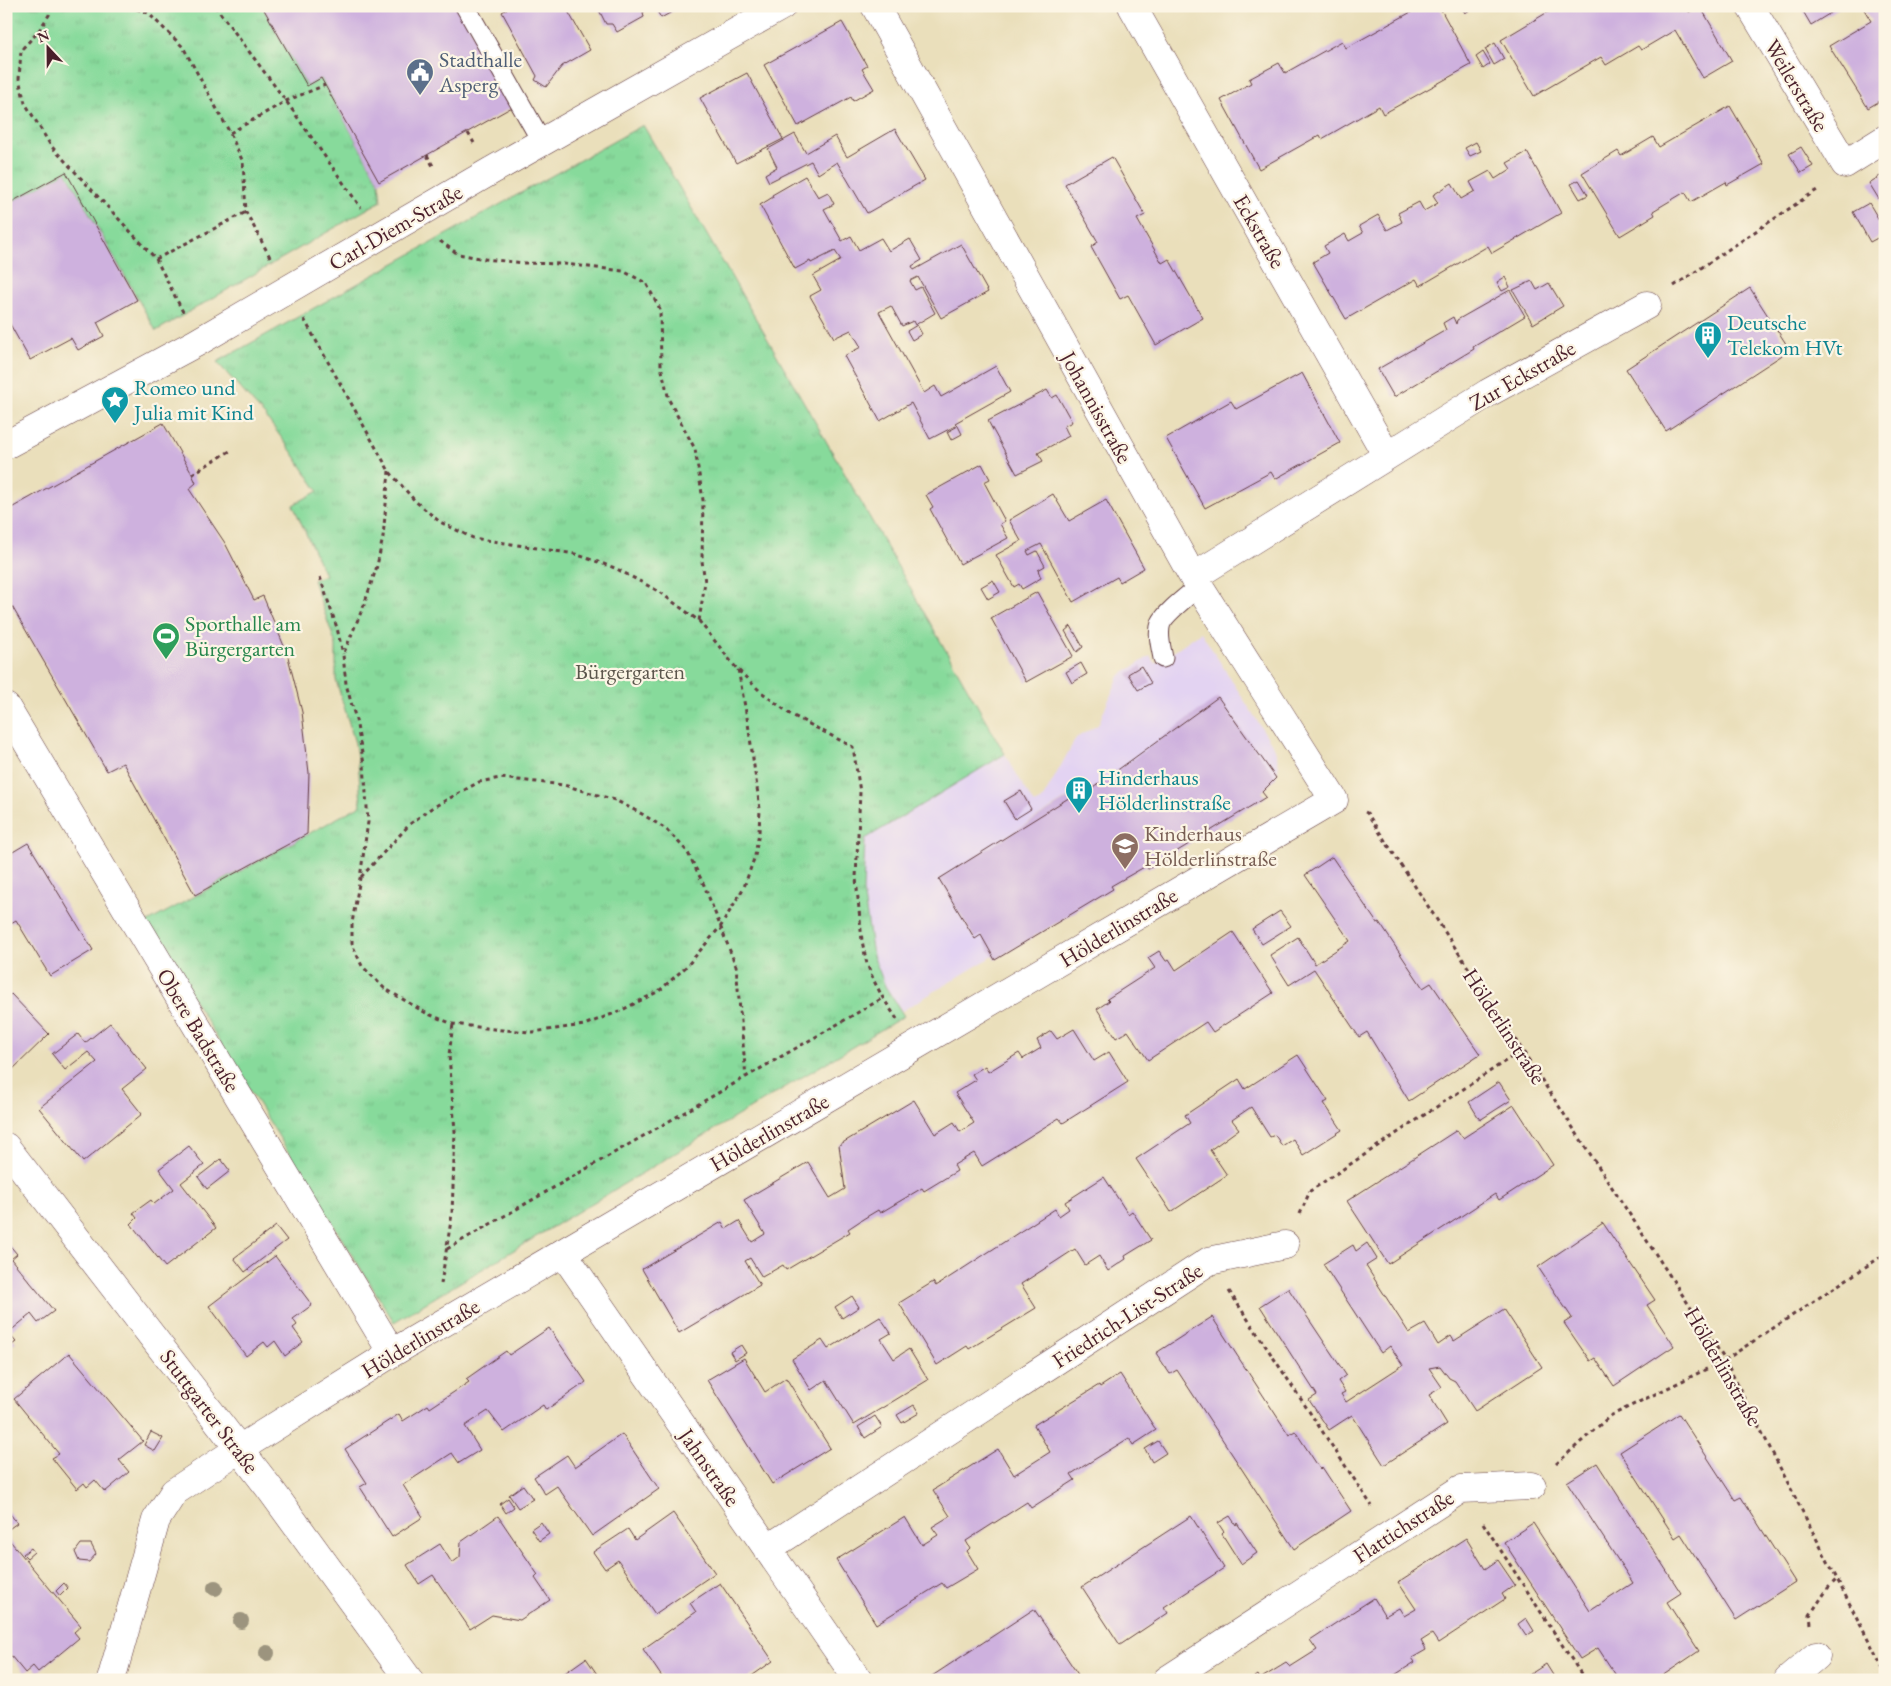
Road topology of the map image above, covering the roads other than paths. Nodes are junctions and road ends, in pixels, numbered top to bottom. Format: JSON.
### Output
{"nodes":[{"id":1,"x":465,"y":6,"type":"edge"},
{"id":2,"x":782,"y":6,"type":"edge"},
{"id":3,"x":875,"y":6,"type":"edge"},
{"id":4,"x":1132,"y":6,"type":"edge"},
{"id":5,"x":1750,"y":6,"type":"edge"},
{"id":6,"x":1885,"y":139,"type":"edge"},
{"id":7,"x":542,"y":142,"type":"junction"},
{"id":8,"x":1647,"y":305,"type":"road end"},
{"id":9,"x":6,"y":445,"type":"edge"},
{"id":10,"x":1387,"y":456,"type":"junction"},
{"id":11,"x":1196,"y":582,"type":"junction"},
{"id":12,"x":1163,"y":658,"type":"dead end"},
{"id":13,"x":6,"y":707,"type":"edge"},
{"id":14,"x":1334,"y":800,"type":"joint"},
{"id":15,"x":6,"y":1147,"type":"edge"},
{"id":16,"x":1285,"y":1245,"type":"road end"},
{"id":17,"x":564,"y":1253,"type":"junction"},
{"id":18,"x":392,"y":1352,"type":"junction"},
{"id":19,"x":239,"y":1449,"type":"junction"},
{"id":20,"x":1532,"y":1486,"type":"road end"},
{"id":21,"x":767,"y":1549,"type":"junction"},
{"id":22,"x":1816,"y":1656,"type":"dead end"},
{"id":23,"x":111,"y":1680,"type":"edge"},
{"id":24,"x":409,"y":1680,"type":"edge"},
{"id":25,"x":858,"y":1680,"type":"edge"},
{"id":26,"x":1166,"y":1680,"type":"edge"},
{"id":27,"x":1788,"y":1680,"type":"edge"}],
"edges":[{"from":1,"to":7,"type":"lane"},
{"from":2,"to":7,"type":"street","name":"Carl-Diem-Straße"},
{"from":3,"to":11,"type":"street","name":"Johannisstraße"},
{"from":4,"to":10,"type":"street","name":"Eckstraße"},
{"from":5,"to":6,"type":"street","name":"Weilerstraße"},
{"from":7,"to":9,"type":"street","name":"Carl-Diem-Straße"},
{"from":8,"to":10,"type":"street","name":"Zur Eckstraße"},
{"from":10,"to":11,"type":"street","name":"Zur Eckstraße"},
{"from":11,"to":12,"type":"lane"},
{"from":11,"to":14,"type":"street","name":"Johannisstraße"},
{"from":13,"to":18,"type":"street","name":"Obere Badstraße"},
{"from":14,"to":17,"type":"street","name":"Hölderlinstraße"},
{"from":15,"to":19,"type":"street","name":"Stuttgarter Straße"},
{"from":16,"to":21,"type":"street","name":"Friedrich-List-Straße"},
{"from":17,"to":18,"type":"street","name":"Hölderlinstraße"},
{"from":17,"to":21,"type":"street","name":"Jahnstraße"},
{"from":18,"to":19,"type":"street","name":"Hölderlinstraße"},
{"from":19,"to":23,"type":"street","name":"Hölderlinstraße"},
{"from":19,"to":24,"type":"street","name":"Stuttgarter Straße"},
{"from":20,"to":26,"type":"street","name":"Flattichstraße"},
{"from":21,"to":25,"type":"street","name":"Jahnstraße"},
{"from":22,"to":27,"type":"street"}]}
